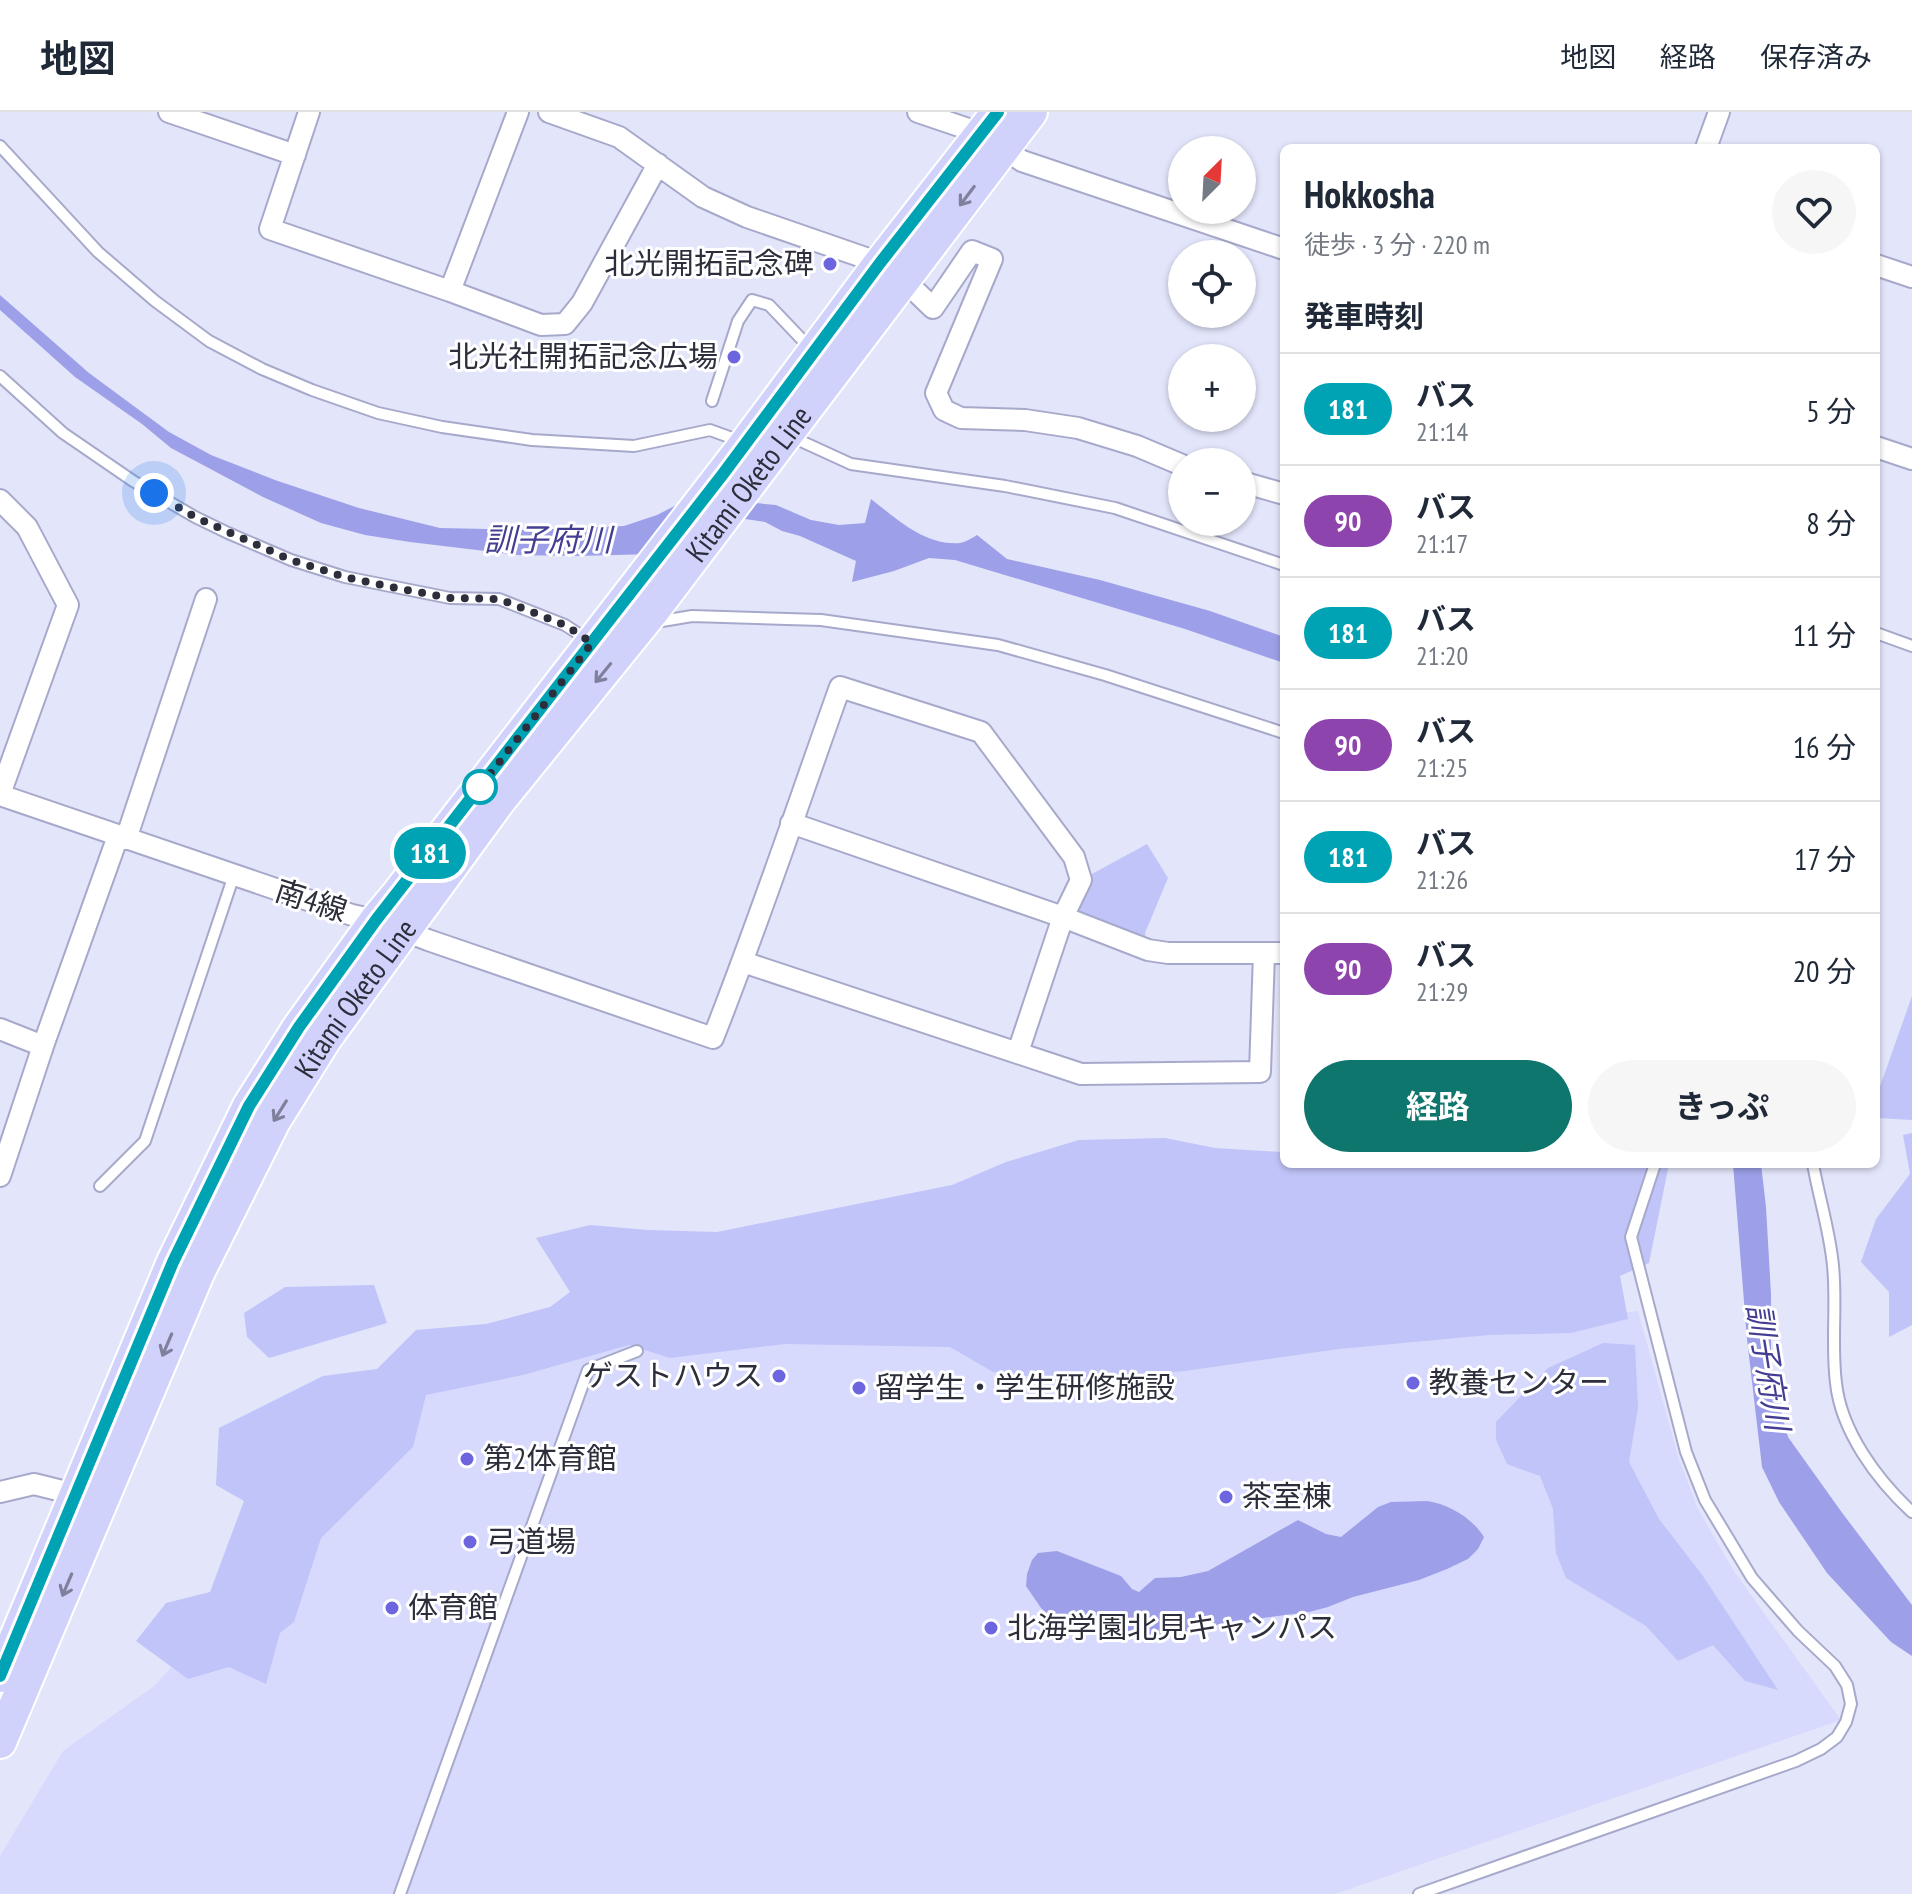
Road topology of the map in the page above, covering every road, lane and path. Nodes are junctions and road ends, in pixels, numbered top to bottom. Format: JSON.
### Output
{"nodes":[{"id":1,"x":169,"y":112,"type":"edge"},
{"id":2,"x":309,"y":112,"type":"edge"},
{"id":3,"x":518,"y":112,"type":"edge"},
{"id":4,"x":549,"y":112,"type":"edge"},
{"id":5,"x":918,"y":112,"type":"edge"},
{"id":6,"x":1031,"y":112,"type":"edge"},
{"id":7,"x":1719,"y":112,"type":"edge"},
{"id":8,"x":994,"y":131,"type":"edge"},
{"id":9,"x":1707,"y":144,"type":"edge"},
{"id":10,"x":0,"y":146,"type":"edge"},
{"id":11,"x":295,"y":155,"type":"junction"},
{"id":12,"x":658,"y":164,"type":"junction"},
{"id":13,"x":1280,"y":248,"type":"edge"},
{"id":14,"x":1880,"y":266,"type":"edge"},
{"id":15,"x":892,"y":271,"type":"junction"},
{"id":16,"x":1912,"y":277,"type":"edge"},
{"id":17,"x":450,"y":291,"type":"junction"},
{"id":18,"x":825,"y":360,"type":"junction"},
{"id":19,"x":0,"y":376,"type":"edge"},
{"id":20,"x":712,"y":401,"type":"dead end"},
{"id":21,"x":762,"y":445,"type":"junction"},
{"id":22,"x":1880,"y":448,"type":"edge"},
{"id":23,"x":1168,"y":459,"type":"edge"},
{"id":24,"x":1912,"y":459,"type":"edge"},
{"id":25,"x":1256,"y":486,"type":"edge"},
{"id":26,"x":1280,"y":493,"type":"edge"},
{"id":27,"x":0,"y":500,"type":"edge"},
{"id":28,"x":1280,"y":564,"type":"edge"},
{"id":29,"x":206,"y":599,"type":"dead end"},
{"id":30,"x":636,"y":616,"type":"junction"},
{"id":31,"x":1880,"y":634,"type":"edge"},
{"id":32,"x":592,"y":643,"type":"junction"},
{"id":33,"x":1912,"y":646,"type":"edge"},
{"id":34,"x":1280,"y":732,"type":"edge"},
{"id":35,"x":0,"y":794,"type":"edge"},
{"id":36,"x":791,"y":823,"type":"junction"},
{"id":37,"x":122,"y":837,"type":"junction"},
{"id":38,"x":234,"y":875,"type":"junction"},
{"id":39,"x":1063,"y":917,"type":"junction"},
{"id":40,"x":390,"y":926,"type":"junction"},
{"id":41,"x":1274,"y":953,"type":"edge"},
{"id":42,"x":743,"y":962,"type":"junction"},
{"id":43,"x":0,"y":1029,"type":"edge"},
{"id":44,"x":43,"y":1046,"type":"junction"},
{"id":45,"x":1018,"y":1052,"type":"junction"},
{"id":46,"x":1654,"y":1168,"type":"edge"},
{"id":47,"x":1814,"y":1168,"type":"edge"},
{"id":48,"x":0,"y":1176,"type":"edge"},
{"id":49,"x":100,"y":1186,"type":"dead end"},
{"id":50,"x":637,"y":1351,"type":"dead end"},
{"id":51,"x":0,"y":1492,"type":"edge"},
{"id":52,"x":87,"y":1500,"type":"junction"},
{"id":53,"x":1912,"y":1512,"type":"edge"},
{"id":54,"x":0,"y":1676,"type":"edge"},
{"id":55,"x":0,"y":1742,"type":"edge"},
{"id":56,"x":400,"y":1894,"type":"edge"},
{"id":57,"x":1419,"y":1894,"type":"edge"}],
"edges":[{"from":1,"to":11,"type":"street"},
{"from":2,"to":11,"type":"street"},
{"from":3,"to":17,"type":"street"},
{"from":4,"to":12,"type":"street"},
{"from":5,"to":8,"type":"street"},
{"from":6,"to":8,"type":"main road","name":"Kitami Oketo Line"},
{"from":7,"to":9,"type":"street"},
{"from":8,"to":13,"type":"street"},
{"from":8,"to":15,"type":"main road","name":"Kitami Oketo Line"},
{"from":10,"to":21,"type":"lane"},
{"from":11,"to":17,"type":"street"},
{"from":12,"to":15,"type":"street"},
{"from":12,"to":17,"type":"street"},
{"from":14,"to":16,"type":"street"},
{"from":15,"to":18,"type":"main road","name":"Kitami Oketo Line"},
{"from":15,"to":23,"type":"street"},
{"from":18,"to":20,"type":"lane"},
{"from":18,"to":21,"type":"main road","name":"Kitami Oketo Line"},
{"from":19,"to":32,"type":"lane"},
{"from":21,"to":28,"type":"lane"},
{"from":21,"to":30,"type":"main road","name":"Kitami Oketo Line"},
{"from":22,"to":24,"type":"street"},
{"from":25,"to":26,"type":"street"},
{"from":27,"to":35,"type":"street"},
{"from":29,"to":37,"type":"street"},
{"from":30,"to":32,"type":"main road","name":"Kitami Oketo Line"},
{"from":30,"to":34,"type":"lane"},
{"from":30,"to":40,"type":"main road","name":"Kitami Oketo Line","one_way":true},
{"from":31,"to":33,"type":"lane"},
{"from":32,"to":40,"type":"main road","name":"Kitami Oketo Line"},
{"from":35,"to":37,"type":"street","name":"南4線"},
{"from":36,"to":39,"type":"street"},
{"from":36,"to":39,"type":"street"},
{"from":36,"to":42,"type":"street"},
{"from":37,"to":38,"type":"street","name":"南4線"},
{"from":37,"to":44,"type":"street"},
{"from":38,"to":40,"type":"street","name":"南4線"},
{"from":38,"to":49,"type":"lane"},
{"from":39,"to":41,"type":"street"},
{"from":39,"to":45,"type":"street"},
{"from":40,"to":42,"type":"street","name":"南4線"},
{"from":40,"to":52,"type":"main road","name":"Kitami Oketo Line"},
{"from":41,"to":45,"type":"street"},
{"from":42,"to":45,"type":"street"},
{"from":43,"to":44,"type":"street"},
{"from":44,"to":48,"type":"street"},
{"from":46,"to":57,"type":"lane"},
{"from":47,"to":53,"type":"lane"},
{"from":50,"to":56,"type":"lane"},
{"from":51,"to":52,"type":"street"},
{"from":52,"to":54,"type":"main road","name":"Kitami Oketo Line"},
{"from":52,"to":55,"type":"main road","name":"Kitami Oketo Line","one_way":true}]}
